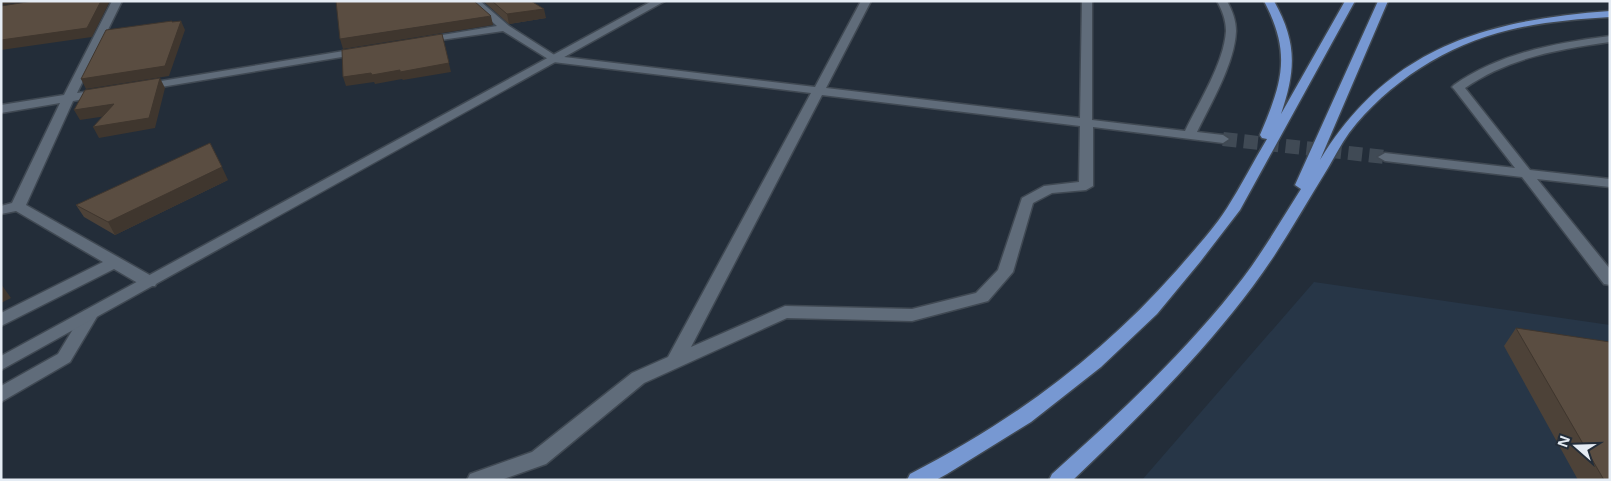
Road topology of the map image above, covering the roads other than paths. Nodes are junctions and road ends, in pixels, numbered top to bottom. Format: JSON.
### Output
{"nodes":[{"id":1,"x":117,"y":1,"type":"edge"},
{"id":2,"x":474,"y":1,"type":"edge"},
{"id":3,"x":660,"y":1,"type":"edge"},
{"id":4,"x":866,"y":1,"type":"edge"},
{"id":5,"x":1087,"y":1,"type":"edge"},
{"id":6,"x":1222,"y":1,"type":"edge"},
{"id":7,"x":1269,"y":1,"type":"edge"},
{"id":8,"x":1350,"y":1,"type":"edge"},
{"id":9,"x":1383,"y":1,"type":"edge"},
{"id":10,"x":1610,"y":14,"type":"edge"},
{"id":11,"x":505,"y":28,"type":"junction"},
{"id":12,"x":1610,"y":39,"type":"edge"},
{"id":13,"x":408,"y":44,"type":"edge"},
{"id":14,"x":369,"y":50,"type":"edge"},
{"id":15,"x":553,"y":59,"type":"junction"},
{"id":16,"x":136,"y":88,"type":"edge"},
{"id":17,"x":820,"y":91,"type":"junction"},
{"id":18,"x":107,"y":92,"type":"edge"},
{"id":19,"x":68,"y":99,"type":"junction"},
{"id":20,"x":1,"y":109,"type":"edge"},
{"id":21,"x":1087,"y":123,"type":"junction"},
{"id":22,"x":1189,"y":136,"type":"junction"},
{"id":23,"x":1223,"y":139,"type":"tunnel mouth"},
{"id":24,"x":1385,"y":157,"type":"tunnel mouth"},
{"id":25,"x":1525,"y":174,"type":"junction"},
{"id":26,"x":1610,"y":183,"type":"edge"},
{"id":27,"x":18,"y":206,"type":"junction"},
{"id":28,"x":1,"y":210,"type":"edge"},
{"id":29,"x":1233,"y":210,"type":"junction"},
{"id":30,"x":1283,"y":228,"type":"junction"},
{"id":31,"x":114,"y":262,"type":"junction"},
{"id":32,"x":1610,"y":280,"type":"edge"},
{"id":33,"x":149,"y":282,"type":"junction"},
{"id":34,"x":90,"y":315,"type":"junction"},
{"id":35,"x":1,"y":320,"type":"edge"},
{"id":36,"x":675,"y":361,"type":"junction"},
{"id":37,"x":1,"y":364,"type":"edge"},
{"id":38,"x":1,"y":395,"type":"edge"},
{"id":39,"x":477,"y":480,"type":"edge"},
{"id":40,"x":917,"y":480,"type":"edge"},
{"id":41,"x":1059,"y":480,"type":"edge"}],
"edges":[{"from":1,"to":19,"type":"street"},
{"from":2,"to":11,"type":"street"},
{"from":3,"to":15,"type":"street"},
{"from":4,"to":17,"type":"street"},
{"from":5,"to":21,"type":"street"},
{"from":6,"to":22,"type":"street"},
{"from":7,"to":29,"type":"highway"},
{"from":8,"to":29,"type":"highway"},
{"from":9,"to":30,"type":"highway"},
{"from":10,"to":30,"type":"highway"},
{"from":11,"to":13,"type":"street"},
{"from":11,"to":15,"type":"street"},
{"from":12,"to":25,"type":"street"},
{"from":14,"to":16,"type":"street"},
{"from":15,"to":17,"type":"street"},
{"from":15,"to":33,"type":"street"},
{"from":17,"to":21,"type":"street"},
{"from":17,"to":36,"type":"street"},
{"from":18,"to":19,"type":"street"},
{"from":19,"to":20,"type":"street"},
{"from":19,"to":27,"type":"street"},
{"from":21,"to":22,"type":"street"},
{"from":21,"to":36,"type":"street"},
{"from":22,"to":23,"type":"street"},
{"from":24,"to":25,"type":"street"},
{"from":25,"to":26,"type":"street"},
{"from":25,"to":32,"type":"street"},
{"from":27,"to":28,"type":"street"},
{"from":27,"to":31,"type":"street"},
{"from":29,"to":40,"type":"highway"},
{"from":30,"to":41,"type":"highway"},
{"from":31,"to":33,"type":"street"},
{"from":31,"to":35,"type":"street"},
{"from":33,"to":34,"type":"street"},
{"from":34,"to":37,"type":"street"},
{"from":34,"to":38,"type":"street"},
{"from":36,"to":39,"type":"street"}]}
